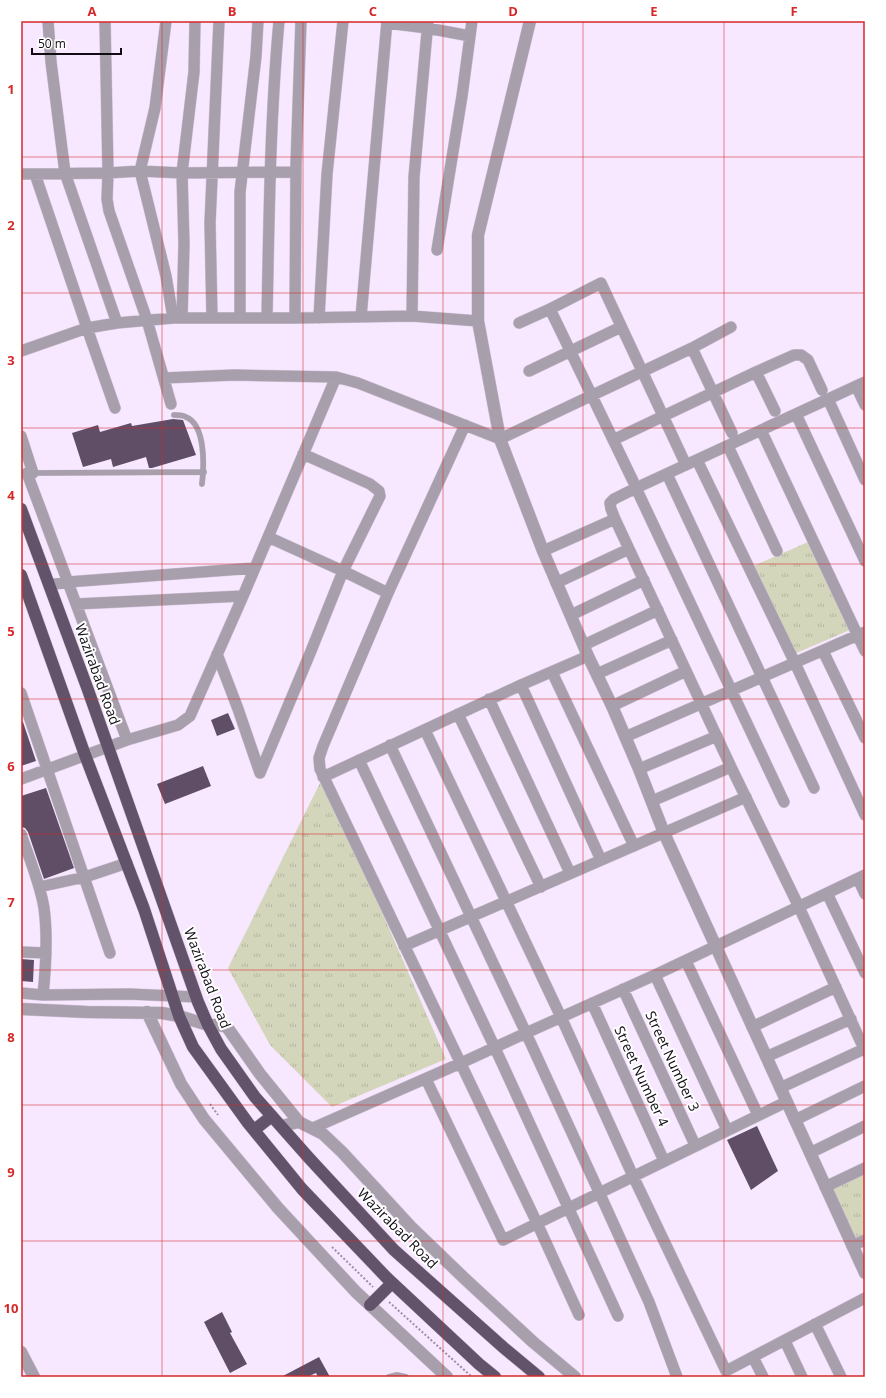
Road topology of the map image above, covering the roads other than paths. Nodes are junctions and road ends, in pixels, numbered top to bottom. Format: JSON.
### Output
{"nodes":[{"id":1,"x":48,"y":21,"type":"edge"},
{"id":2,"x":105,"y":21,"type":"edge"},
{"id":3,"x":166,"y":21,"type":"edge"},
{"id":4,"x":196,"y":21,"type":"edge"},
{"id":5,"x":219,"y":21,"type":"edge"},
{"id":6,"x":258,"y":21,"type":"edge"},
{"id":7,"x":279,"y":21,"type":"edge"},
{"id":8,"x":301,"y":21,"type":"edge"},
{"id":9,"x":343,"y":21,"type":"edge"},
{"id":10,"x":472,"y":21,"type":"edge"},
{"id":11,"x":530,"y":21,"type":"edge"},
{"id":12,"x":387,"y":22,"type":"edge"},
{"id":13,"x":428,"y":24,"type":"edge"},
{"id":14,"x":470,"y":36,"type":"junction"},
{"id":15,"x":140,"y":171,"type":"junction"},
{"id":16,"x":212,"y":172,"type":"junction"},
{"id":17,"x":242,"y":172,"type":"junction"},
{"id":18,"x":270,"y":172,"type":"junction"},
{"id":19,"x":295,"y":172,"type":"junction"},
{"id":20,"x":66,"y":173,"type":"junction"},
{"id":21,"x":108,"y":173,"type":"junction"},
{"id":22,"x":182,"y":173,"type":"junction"},
{"id":23,"x":21,"y":174,"type":"edge"},
{"id":24,"x":35,"y":174,"type":"junction"},
{"id":25,"x":437,"y":250,"type":"dead end"},
{"id":26,"x":550,"y":309,"type":"junction"},
{"id":27,"x":412,"y":316,"type":"junction"},
{"id":28,"x":361,"y":317,"type":"junction"},
{"id":29,"x":178,"y":318,"type":"junction"},
{"id":30,"x":212,"y":318,"type":"junction"},
{"id":31,"x":240,"y":318,"type":"junction"},
{"id":32,"x":267,"y":318,"type":"junction"},
{"id":33,"x":295,"y":318,"type":"junction"},
{"id":34,"x":319,"y":318,"type":"junction"},
{"id":35,"x":147,"y":320,"type":"junction"},
{"id":36,"x":478,"y":321,"type":"junction"},
{"id":37,"x":117,"y":323,"type":"junction"},
{"id":38,"x":519,"y":323,"type":"dead end"},
{"id":39,"x":621,"y":327,"type":"junction"},
{"id":40,"x":731,"y":327,"type":"dead end"},
{"id":41,"x":87,"y":328,"type":"junction"},
{"id":42,"x":692,"y":348,"type":"junction"},
{"id":43,"x":21,"y":351,"type":"edge"},
{"id":44,"x":571,"y":351,"type":"junction"},
{"id":45,"x":529,"y":371,"type":"dead end"},
{"id":46,"x":642,"y":372,"type":"junction"},
{"id":47,"x":756,"y":372,"type":"junction"},
{"id":48,"x":336,"y":377,"type":"junction"},
{"id":49,"x":164,"y":378,"type":"junction"},
{"id":50,"x":860,"y":384,"type":"edge"},
{"id":51,"x":713,"y":393,"type":"junction"},
{"id":52,"x":592,"y":395,"type":"junction"},
{"id":53,"x":825,"y":395,"type":"junction"},
{"id":54,"x":865,"y":405,"type":"edge"},
{"id":55,"x":115,"y":408,"type":"dead end"},
{"id":56,"x":172,"y":409,"type":"joint"},
{"id":57,"x":775,"y":411,"type":"dead end"},
{"id":58,"x":796,"y":414,"type":"junction"},
{"id":59,"x":663,"y":416,"type":"junction"},
{"id":60,"x":465,"y":425,"type":"junction"},
{"id":61,"x":761,"y":430,"type":"junction"},
{"id":62,"x":732,"y":433,"type":"dead end"},
{"id":63,"x":21,"y":436,"type":"edge"},
{"id":64,"x":500,"y":439,"type":"junction"},
{"id":65,"x":613,"y":440,"type":"junction"},
{"id":66,"x":728,"y":446,"type":"junction"},
{"id":67,"x":303,"y":454,"type":"junction"},
{"id":68,"x":697,"y":460,"type":"junction"},
{"id":69,"x":686,"y":465,"type":"junction"},
{"id":70,"x":204,"y":472,"type":"junction"},
{"id":71,"x":33,"y":473,"type":"junction"},
{"id":72,"x":666,"y":474,"type":"junction"},
{"id":73,"x":865,"y":480,"type":"edge"},
{"id":74,"x":202,"y":484,"type":"dead end"},
{"id":75,"x":635,"y":485,"type":"junction"},
{"id":76,"x":21,"y":509,"type":"edge"},
{"id":77,"x":615,"y":519,"type":"junction"},
{"id":78,"x":268,"y":537,"type":"junction"},
{"id":79,"x":629,"y":549,"type":"junction"},
{"id":80,"x":777,"y":551,"type":"dead end"},
{"id":81,"x":543,"y":552,"type":"junction"},
{"id":82,"x":865,"y":561,"type":"edge"},
{"id":83,"x":255,"y":568,"type":"junction"},
{"id":84,"x":343,"y":571,"type":"junction"},
{"id":85,"x":21,"y":575,"type":"edge"},
{"id":86,"x":644,"y":580,"type":"junction"},
{"id":87,"x":68,"y":582,"type":"junction"},
{"id":88,"x":556,"y":583,"type":"junction"},
{"id":89,"x":49,"y":585,"type":"junction"},
{"id":90,"x":388,"y":593,"type":"junction"},
{"id":91,"x":243,"y":596,"type":"junction"},
{"id":92,"x":76,"y":604,"type":"junction"},
{"id":93,"x":658,"y":610,"type":"junction"},
{"id":94,"x":571,"y":615,"type":"junction"},
{"id":95,"x":861,"y":634,"type":"edge"},
{"id":96,"x":672,"y":640,"type":"junction"},
{"id":97,"x":586,"y":650,"type":"junction"},
{"id":98,"x":823,"y":651,"type":"junction"},
{"id":99,"x":865,"y":651,"type":"edge"},
{"id":100,"x":216,"y":654,"type":"junction"},
{"id":101,"x":795,"y":663,"type":"junction"},
{"id":102,"x":686,"y":671,"type":"junction"},
{"id":103,"x":552,"y":672,"type":"junction"},
{"id":104,"x":597,"y":674,"type":"junction"},
{"id":105,"x":762,"y":677,"type":"junction"},
{"id":106,"x":520,"y":685,"type":"junction"},
{"id":107,"x":732,"y":690,"type":"junction"},
{"id":108,"x":21,"y":693,"type":"edge"},
{"id":109,"x":489,"y":699,"type":"junction"},
{"id":110,"x":702,"y":704,"type":"junction"},
{"id":111,"x":612,"y":706,"type":"junction"},
{"id":112,"x":458,"y":714,"type":"junction"},
{"id":113,"x":424,"y":730,"type":"junction"},
{"id":114,"x":717,"y":736,"type":"junction"},
{"id":115,"x":625,"y":737,"type":"junction"},
{"id":116,"x":865,"y":738,"type":"edge"},
{"id":117,"x":127,"y":740,"type":"junction"},
{"id":118,"x":390,"y":745,"type":"junction"},
{"id":119,"x":108,"y":747,"type":"junction"},
{"id":120,"x":85,"y":755,"type":"junction"},
{"id":121,"x":359,"y":760,"type":"junction"},
{"id":122,"x":731,"y":767,"type":"junction"},
{"id":123,"x":639,"y":769,"type":"junction"},
{"id":124,"x":48,"y":770,"type":"junction"},
{"id":125,"x":323,"y":777,"type":"junction"},
{"id":126,"x":21,"y":778,"type":"edge"},
{"id":127,"x":814,"y":788,"type":"dead end"},
{"id":128,"x":746,"y":797,"type":"junction"},
{"id":129,"x":652,"y":802,"type":"junction"},
{"id":130,"x":784,"y":802,"type":"dead end"},
{"id":131,"x":865,"y":816,"type":"edge"},
{"id":132,"x":664,"y":833,"type":"junction"},
{"id":133,"x":21,"y":834,"type":"edge"},
{"id":134,"x":634,"y":846,"type":"junction"},
{"id":135,"x":25,"y":856,"type":"edge"},
{"id":136,"x":601,"y":860,"type":"junction"},
{"id":137,"x":127,"y":863,"type":"junction"},
{"id":138,"x":570,"y":873,"type":"junction"},
{"id":139,"x":85,"y":877,"type":"junction"},
{"id":140,"x":861,"y":877,"type":"edge"},
{"id":141,"x":541,"y":886,"type":"junction"},
{"id":142,"x":39,"y":887,"type":"junction"},
{"id":143,"x":828,"y":893,"type":"junction"},
{"id":144,"x":865,"y":894,"type":"edge"},
{"id":145,"x":506,"y":902,"type":"junction"},
{"id":146,"x":799,"y":907,"type":"junction"},
{"id":147,"x":471,"y":917,"type":"junction"},
{"id":148,"x":439,"y":931,"type":"junction"},
{"id":149,"x":21,"y":941,"type":"edge"},
{"id":150,"x":404,"y":946,"type":"junction"},
{"id":151,"x":716,"y":947,"type":"junction"},
{"id":152,"x":23,"y":952,"type":"edge"},
{"id":153,"x":46,"y":953,"type":"junction"},
{"id":154,"x":110,"y":953,"type":"dead end"},
{"id":155,"x":686,"y":961,"type":"junction"},
{"id":156,"x":865,"y":973,"type":"edge"},
{"id":157,"x":655,"y":975,"type":"junction"},
{"id":158,"x":836,"y":986,"type":"junction"},
{"id":159,"x":623,"y":989,"type":"junction"},
{"id":160,"x":21,"y":993,"type":"edge"},
{"id":161,"x":43,"y":995,"type":"junction"},
{"id":162,"x":172,"y":996,"type":"junction"},
{"id":163,"x":196,"y":996,"type":"junction"},
{"id":164,"x":592,"y":1003,"type":"junction"},
{"id":165,"x":21,"y":1009,"type":"edge"},
{"id":166,"x":147,"y":1012,"type":"junction"},
{"id":167,"x":179,"y":1016,"type":"junction"},
{"id":168,"x":561,"y":1017,"type":"junction"},
{"id":169,"x":851,"y":1019,"type":"junction"},
{"id":170,"x":208,"y":1025,"type":"junction"},
{"id":171,"x":752,"y":1027,"type":"junction"},
{"id":172,"x":526,"y":1033,"type":"junction"},
{"id":173,"x":495,"y":1048,"type":"junction"},
{"id":174,"x":865,"y":1050,"type":"edge"},
{"id":175,"x":766,"y":1057,"type":"junction"},
{"id":176,"x":462,"y":1063,"type":"junction"},
{"id":177,"x":426,"y":1079,"type":"junction"},
{"id":178,"x":865,"y":1086,"type":"edge"},
{"id":179,"x":780,"y":1088,"type":"junction"},
{"id":180,"x":786,"y":1102,"type":"junction"},
{"id":181,"x":758,"y":1115,"type":"junction"},
{"id":182,"x":272,"y":1116,"type":"junction"},
{"id":183,"x":795,"y":1120,"type":"junction"},
{"id":184,"x":299,"y":1122,"type":"junction"},
{"id":185,"x":281,"y":1126,"type":"junction"},
{"id":186,"x":865,"y":1126,"type":"edge"},
{"id":187,"x":313,"y":1128,"type":"junction"},
{"id":188,"x":254,"y":1130,"type":"junction"},
{"id":189,"x":727,"y":1130,"type":"junction"},
{"id":190,"x":695,"y":1145,"type":"junction"},
{"id":191,"x":810,"y":1153,"type":"junction"},
{"id":192,"x":664,"y":1161,"type":"junction"},
{"id":193,"x":865,"y":1168,"type":"edge"},
{"id":194,"x":633,"y":1176,"type":"junction"},
{"id":195,"x":825,"y":1187,"type":"junction"},
{"id":196,"x":599,"y":1192,"type":"junction"},
{"id":197,"x":568,"y":1208,"type":"junction"},
{"id":198,"x":537,"y":1223,"type":"junction"},
{"id":199,"x":865,"y":1240,"type":"edge"},
{"id":200,"x":852,"y":1246,"type":"junction"},
{"id":201,"x":865,"y":1273,"type":"edge"},
{"id":202,"x":392,"y":1283,"type":"junction"},
{"id":203,"x":865,"y":1298,"type":"edge"},
{"id":204,"x":370,"y":1305,"type":"junction"},
{"id":205,"x":579,"y":1314,"type":"dead end"},
{"id":206,"x":618,"y":1316,"type":"dead end"},
{"id":207,"x":815,"y":1324,"type":"junction"},
{"id":208,"x":784,"y":1340,"type":"junction"},
{"id":209,"x":21,"y":1352,"type":"edge"},
{"id":210,"x":753,"y":1357,"type":"junction"},
{"id":211,"x":34,"y":1377,"type":"edge"},
{"id":212,"x":389,"y":1377,"type":"edge"},
{"id":213,"x":406,"y":1377,"type":"edge"},
{"id":214,"x":447,"y":1377,"type":"edge"},
{"id":215,"x":495,"y":1377,"type":"edge"},
{"id":216,"x":539,"y":1377,"type":"edge"},
{"id":217,"x":575,"y":1377,"type":"edge"},
{"id":218,"x":678,"y":1377,"type":"edge"},
{"id":219,"x":763,"y":1377,"type":"edge"},
{"id":220,"x":802,"y":1377,"type":"edge"},
{"id":221,"x":841,"y":1377,"type":"edge"}],
"edges":[{"from":1,"to":20,"type":"street"},
{"from":2,"to":21,"type":"street"},
{"from":3,"to":15,"type":"street"},
{"from":4,"to":22,"type":"street"},
{"from":5,"to":16,"type":"street"},
{"from":6,"to":17,"type":"street"},
{"from":7,"to":18,"type":"street"},
{"from":8,"to":19,"type":"street"},
{"from":9,"to":34,"type":"street"},
{"from":10,"to":14,"type":"street"},
{"from":11,"to":36,"type":"street"},
{"from":12,"to":13,"type":"street"},
{"from":12,"to":28,"type":"street"},
{"from":13,"to":14,"type":"street"},
{"from":13,"to":27,"type":"street"},
{"from":14,"to":25,"type":"street"},
{"from":15,"to":21,"type":"street"},
{"from":15,"to":22,"type":"street"},
{"from":15,"to":29,"type":"street"},
{"from":16,"to":17,"type":"street"},
{"from":16,"to":22,"type":"street"},
{"from":16,"to":30,"type":"street"},
{"from":17,"to":18,"type":"street"},
{"from":17,"to":31,"type":"street"},
{"from":18,"to":19,"type":"street"},
{"from":18,"to":32,"type":"street"},
{"from":19,"to":33,"type":"street"},
{"from":20,"to":21,"type":"street"},
{"from":20,"to":24,"type":"street"},
{"from":20,"to":37,"type":"street"},
{"from":21,"to":35,"type":"street"},
{"from":22,"to":29,"type":"street"},
{"from":23,"to":24,"type":"street"},
{"from":24,"to":41,"type":"street"},
{"from":26,"to":38,"type":"street"},
{"from":26,"to":39,"type":"street"},
{"from":26,"to":44,"type":"street"},
{"from":27,"to":28,"type":"street"},
{"from":27,"to":36,"type":"street"},
{"from":28,"to":34,"type":"street"},
{"from":29,"to":30,"type":"street"},
{"from":29,"to":35,"type":"street"},
{"from":30,"to":31,"type":"street"},
{"from":31,"to":32,"type":"street"},
{"from":32,"to":33,"type":"street"},
{"from":33,"to":34,"type":"street"},
{"from":35,"to":37,"type":"street"},
{"from":35,"to":49,"type":"street"},
{"from":36,"to":64,"type":"street"},
{"from":37,"to":41,"type":"street"},
{"from":39,"to":44,"type":"street"},
{"from":39,"to":46,"type":"street"},
{"from":40,"to":42,"type":"street"},
{"from":41,"to":43,"type":"street"},
{"from":41,"to":55,"type":"street"},
{"from":42,"to":46,"type":"street"},
{"from":42,"to":51,"type":"street"},
{"from":44,"to":45,"type":"street"},
{"from":44,"to":52,"type":"street"},
{"from":46,"to":52,"type":"street"},
{"from":46,"to":59,"type":"street"},
{"from":47,"to":51,"type":"street"},
{"from":47,"to":53,"type":"street"},
{"from":47,"to":57,"type":"street"},
{"from":48,"to":49,"type":"street"},
{"from":48,"to":60,"type":"street"},
{"from":48,"to":67,"type":"street"},
{"from":49,"to":56,"type":"street"},
{"from":50,"to":53,"type":"street"},
{"from":50,"to":54,"type":"street"},
{"from":51,"to":59,"type":"street"},
{"from":51,"to":62,"type":"street"},
{"from":52,"to":64,"type":"street"},
{"from":52,"to":65,"type":"street"},
{"from":53,"to":58,"type":"street"},
{"from":53,"to":73,"type":"street"},
{"from":56,"to":70,"type":"lane"},
{"from":58,"to":61,"type":"street"},
{"from":58,"to":82,"type":"street"},
{"from":59,"to":65,"type":"street"},
{"from":59,"to":69,"type":"street"},
{"from":60,"to":64,"type":"street"},
{"from":60,"to":90,"type":"street"},
{"from":61,"to":66,"type":"street"},
{"from":61,"to":95,"type":"street"},
{"from":63,"to":71,"type":"street"},
{"from":64,"to":81,"type":"street"},
{"from":65,"to":75,"type":"street"},
{"from":66,"to":68,"type":"street"},
{"from":66,"to":80,"type":"street"},
{"from":67,"to":78,"type":"street"},
{"from":67,"to":84,"type":"street"},
{"from":68,"to":69,"type":"street"},
{"from":68,"to":101,"type":"street"},
{"from":69,"to":72,"type":"street"},
{"from":70,"to":71,"type":"lane"},
{"from":70,"to":74,"type":"lane"},
{"from":71,"to":87,"type":"street"},
{"from":72,"to":75,"type":"street"},
{"from":72,"to":105,"type":"street"},
{"from":75,"to":77,"type":"street"},
{"from":75,"to":107,"type":"street"},
{"from":76,"to":89,"type":"highway","name":"Wazirabad Road"},
{"from":77,"to":79,"type":"street"},
{"from":77,"to":81,"type":"street"},
{"from":78,"to":83,"type":"street"},
{"from":78,"to":84,"type":"street"},
{"from":79,"to":86,"type":"street"},
{"from":79,"to":88,"type":"street"},
{"from":81,"to":88,"type":"street"},
{"from":83,"to":87,"type":"street"},
{"from":83,"to":91,"type":"street"},
{"from":84,"to":90,"type":"street"},
{"from":84,"to":100,"type":"street"},
{"from":85,"to":120,"type":"highway"},
{"from":86,"to":93,"type":"street"},
{"from":86,"to":94,"type":"street"},
{"from":87,"to":89,"type":"street"},
{"from":87,"to":92,"type":"street"},
{"from":88,"to":94,"type":"street"},
{"from":89,"to":119,"type":"highway","name":"Wazirabad Road"},
{"from":90,"to":125,"type":"street"},
{"from":91,"to":92,"type":"street"},
{"from":91,"to":100,"type":"street"},
{"from":92,"to":117,"type":"street"},
{"from":93,"to":96,"type":"street"},
{"from":93,"to":97,"type":"street"},
{"from":94,"to":97,"type":"street"},
{"from":95,"to":98,"type":"street"},
{"from":95,"to":99,"type":"street"},
{"from":96,"to":102,"type":"street"},
{"from":96,"to":104,"type":"street"},
{"from":97,"to":103,"type":"street"},
{"from":97,"to":104,"type":"street"},
{"from":98,"to":101,"type":"street"},
{"from":98,"to":116,"type":"street"},
{"from":100,"to":117,"type":"street"},
{"from":101,"to":105,"type":"street"},
{"from":101,"to":131,"type":"street"},
{"from":102,"to":110,"type":"street"},
{"from":102,"to":111,"type":"street"},
{"from":103,"to":106,"type":"street"},
{"from":103,"to":134,"type":"street"},
{"from":104,"to":111,"type":"street"},
{"from":105,"to":107,"type":"street"},
{"from":105,"to":127,"type":"street"},
{"from":106,"to":109,"type":"street"},
{"from":106,"to":136,"type":"street"},
{"from":107,"to":110,"type":"street"},
{"from":107,"to":130,"type":"street"},
{"from":108,"to":124,"type":"street"},
{"from":109,"to":112,"type":"street"},
{"from":109,"to":138,"type":"street"},
{"from":110,"to":114,"type":"street"},
{"from":110,"to":115,"type":"street"},
{"from":111,"to":115,"type":"street"},
{"from":112,"to":113,"type":"street"},
{"from":112,"to":141,"type":"street"},
{"from":113,"to":118,"type":"street"},
{"from":113,"to":145,"type":"street"},
{"from":114,"to":122,"type":"street"},
{"from":114,"to":123,"type":"street"},
{"from":115,"to":123,"type":"street"},
{"from":117,"to":119,"type":"street"},
{"from":118,"to":121,"type":"street"},
{"from":118,"to":147,"type":"street"},
{"from":119,"to":120,"type":"street"},
{"from":119,"to":163,"type":"highway","name":"Wazirabad Road"},
{"from":120,"to":124,"type":"street"},
{"from":120,"to":137,"type":"highway"},
{"from":121,"to":125,"type":"street"},
{"from":121,"to":148,"type":"street"},
{"from":122,"to":128,"type":"street"},
{"from":122,"to":129,"type":"street"},
{"from":123,"to":129,"type":"street"},
{"from":124,"to":126,"type":"street"},
{"from":124,"to":139,"type":"street"},
{"from":125,"to":150,"type":"street"},
{"from":128,"to":132,"type":"street"},
{"from":128,"to":146,"type":"street"},
{"from":129,"to":132,"type":"street"},
{"from":132,"to":134,"type":"street"},
{"from":132,"to":151,"type":"street"},
{"from":133,"to":135,"type":"street"},
{"from":134,"to":136,"type":"street"},
{"from":135,"to":142,"type":"street"},
{"from":136,"to":138,"type":"street"},
{"from":137,"to":139,"type":"street"},
{"from":137,"to":162,"type":"highway"},
{"from":138,"to":141,"type":"street"},
{"from":139,"to":142,"type":"street"},
{"from":139,"to":154,"type":"street"},
{"from":140,"to":143,"type":"street"},
{"from":140,"to":144,"type":"street"},
{"from":141,"to":145,"type":"street"},
{"from":142,"to":153,"type":"street"},
{"from":143,"to":146,"type":"street"},
{"from":143,"to":156,"type":"street"},
{"from":145,"to":147,"type":"street"},
{"from":145,"to":168,"type":"street"},
{"from":146,"to":151,"type":"street"},
{"from":146,"to":158,"type":"street"},
{"from":147,"to":148,"type":"street"},
{"from":147,"to":172,"type":"street"},
{"from":148,"to":150,"type":"street"},
{"from":148,"to":173,"type":"street"},
{"from":149,"to":152,"type":"street"},
{"from":150,"to":176,"type":"street"},
{"from":151,"to":155,"type":"street"},
{"from":151,"to":171,"type":"street"},
{"from":152,"to":153,"type":"street"},
{"from":153,"to":161,"type":"street"},
{"from":155,"to":157,"type":"street"},
{"from":155,"to":181,"type":"street"},
{"from":157,"to":159,"type":"street"},
{"from":157,"to":189,"type":"street"},
{"from":158,"to":169,"type":"street"},
{"from":158,"to":171,"type":"street"},
{"from":159,"to":164,"type":"street"},
{"from":159,"to":190,"type":"street","name":"Street Number 3"},
{"from":160,"to":161,"type":"street"},
{"from":161,"to":162,"type":"street"},
{"from":162,"to":163,"type":"street"},
{"from":162,"to":167,"type":"highway"},
{"from":163,"to":170,"type":"highway","name":"Wazirabad Road"},
{"from":164,"to":168,"type":"street"},
{"from":164,"to":192,"type":"street","name":"Street Number 4"},
{"from":165,"to":166,"type":"street"},
{"from":166,"to":167,"type":"street"},
{"from":166,"to":204,"type":"street"},
{"from":167,"to":170,"type":"street"},
{"from":167,"to":188,"type":"highway"},
{"from":168,"to":172,"type":"street"},
{"from":168,"to":194,"type":"street"},
{"from":169,"to":174,"type":"street"},
{"from":169,"to":175,"type":"street"},
{"from":170,"to":182,"type":"highway","name":"Wazirabad Road"},
{"from":170,"to":184,"type":"street"},
{"from":171,"to":175,"type":"street"},
{"from":172,"to":173,"type":"street"},
{"from":172,"to":196,"type":"street"},
{"from":173,"to":176,"type":"street"},
{"from":173,"to":197,"type":"street"},
{"from":174,"to":179,"type":"street"},
{"from":175,"to":179,"type":"street"},
{"from":176,"to":177,"type":"street"},
{"from":176,"to":198,"type":"street"},
{"from":177,"to":187,"type":"street"},
{"from":177,"to":198,"type":"street"},
{"from":178,"to":183,"type":"street"},
{"from":179,"to":180,"type":"street"},
{"from":180,"to":181,"type":"street"},
{"from":180,"to":183,"type":"street"},
{"from":181,"to":189,"type":"street"},
{"from":182,"to":185,"type":"highway","name":"Wazirabad Road"},
{"from":182,"to":188,"type":"highway"},
{"from":183,"to":191,"type":"street"},
{"from":184,"to":185,"type":"street"},
{"from":184,"to":187,"type":"street"},
{"from":185,"to":216,"type":"highway","name":"Wazirabad Road"},
{"from":186,"to":191,"type":"street"},
{"from":187,"to":217,"type":"street"},
{"from":188,"to":202,"type":"highway"},
{"from":189,"to":190,"type":"street"},
{"from":190,"to":192,"type":"street"},
{"from":191,"to":195,"type":"street"},
{"from":192,"to":194,"type":"street"},
{"from":193,"to":195,"type":"street"},
{"from":194,"to":196,"type":"street"},
{"from":194,"to":210,"type":"street"},
{"from":195,"to":200,"type":"street"},
{"from":196,"to":197,"type":"street"},
{"from":196,"to":218,"type":"street"},
{"from":197,"to":198,"type":"street"},
{"from":197,"to":206,"type":"street"},
{"from":198,"to":205,"type":"street"},
{"from":199,"to":200,"type":"street"},
{"from":200,"to":201,"type":"street"},
{"from":202,"to":204,"type":"highway"},
{"from":202,"to":215,"type":"highway"},
{"from":203,"to":207,"type":"street"},
{"from":204,"to":214,"type":"street"},
{"from":207,"to":208,"type":"street"},
{"from":207,"to":221,"type":"street"},
{"from":208,"to":210,"type":"street"},
{"from":208,"to":220,"type":"street"},
{"from":209,"to":211,"type":"street"},
{"from":210,"to":219,"type":"street"},
{"from":212,"to":213,"type":"lane"}]}
